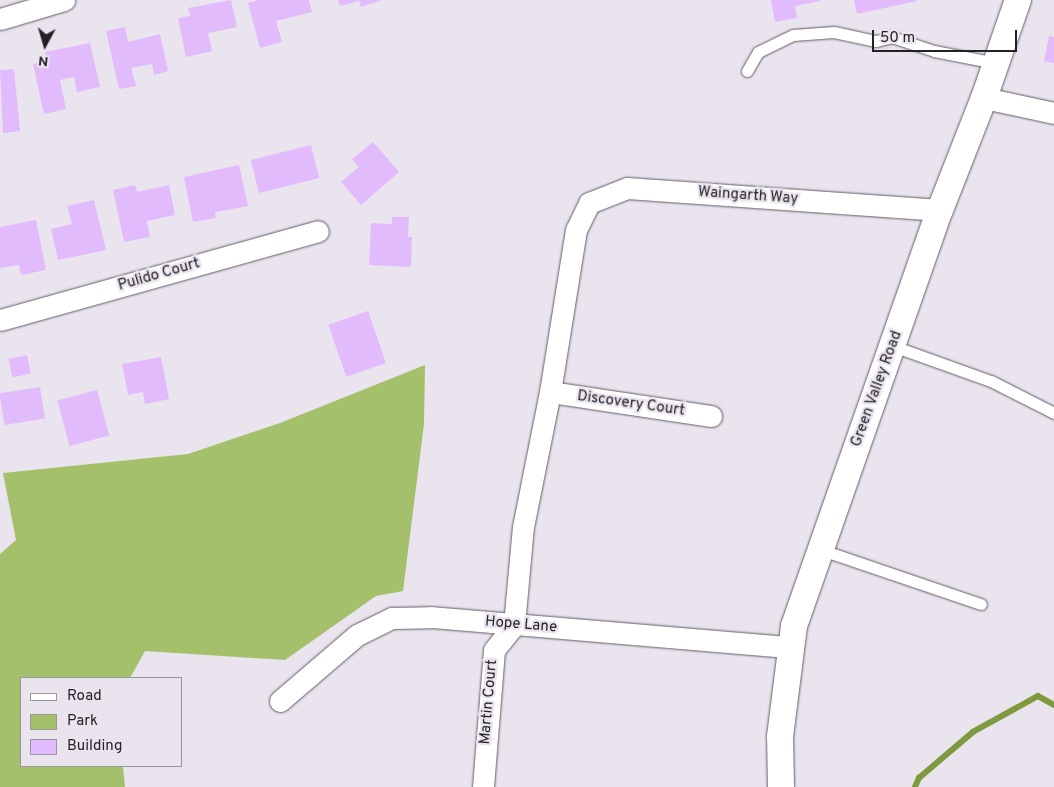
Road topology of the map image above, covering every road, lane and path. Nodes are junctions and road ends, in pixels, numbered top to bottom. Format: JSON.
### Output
{"nodes":[{"id":1,"x":64,"y":0,"type":"edge"},
{"id":2,"x":1018,"y":0,"type":"edge"},
{"id":3,"x":0,"y":19,"type":"edge"},
{"id":4,"x":996,"y":63,"type":"junction"},
{"id":5,"x":747,"y":71,"type":"dead end"},
{"id":6,"x":984,"y":98,"type":"junction"},
{"id":7,"x":1054,"y":113,"type":"edge"},
{"id":8,"x":940,"y":210,"type":"junction"},
{"id":9,"x":318,"y":231,"type":"dead end"},
{"id":10,"x":0,"y":320,"type":"edge"},
{"id":11,"x":893,"y":346,"type":"junction"},
{"id":12,"x":550,"y":392,"type":"junction"},
{"id":13,"x":1054,"y":413,"type":"edge"},
{"id":14,"x":712,"y":416,"type":"dead end"},
{"id":15,"x":819,"y":549,"type":"junction"},
{"id":16,"x":981,"y":604,"type":"dead end"},
{"id":17,"x":514,"y":625,"type":"junction"},
{"id":18,"x":789,"y":647,"type":"junction"},
{"id":19,"x":280,"y":702,"type":"dead end"},
{"id":20,"x":482,"y":787,"type":"edge"},
{"id":21,"x":780,"y":787,"type":"edge"}],
"edges":[{"from":1,"to":3,"type":"street"},
{"from":2,"to":4,"type":"street","name":"Green Valley Road"},
{"from":4,"to":5,"type":"lane"},
{"from":4,"to":6,"type":"street","name":"Green Valley Road"},
{"from":6,"to":7,"type":"street"},
{"from":6,"to":8,"type":"street","name":"Green Valley Road"},
{"from":8,"to":11,"type":"street","name":"Green Valley Road"},
{"from":8,"to":12,"type":"street","name":"Waingarth Way"},
{"from":9,"to":10,"type":"street","name":"Pulido Court"},
{"from":11,"to":13,"type":"lane"},
{"from":11,"to":15,"type":"street","name":"Green Valley Road"},
{"from":12,"to":14,"type":"street","name":"Discovery Court"},
{"from":12,"to":17,"type":"street","name":"Waingarth Way"},
{"from":15,"to":16,"type":"lane"},
{"from":15,"to":18,"type":"street","name":"Green Valley Road"},
{"from":17,"to":18,"type":"street","name":"Hope Lane"},
{"from":17,"to":19,"type":"street","name":"Hope Lane"},
{"from":17,"to":20,"type":"street","name":"Martin Court"},
{"from":18,"to":21,"type":"street","name":"Green Valley Road"}]}
